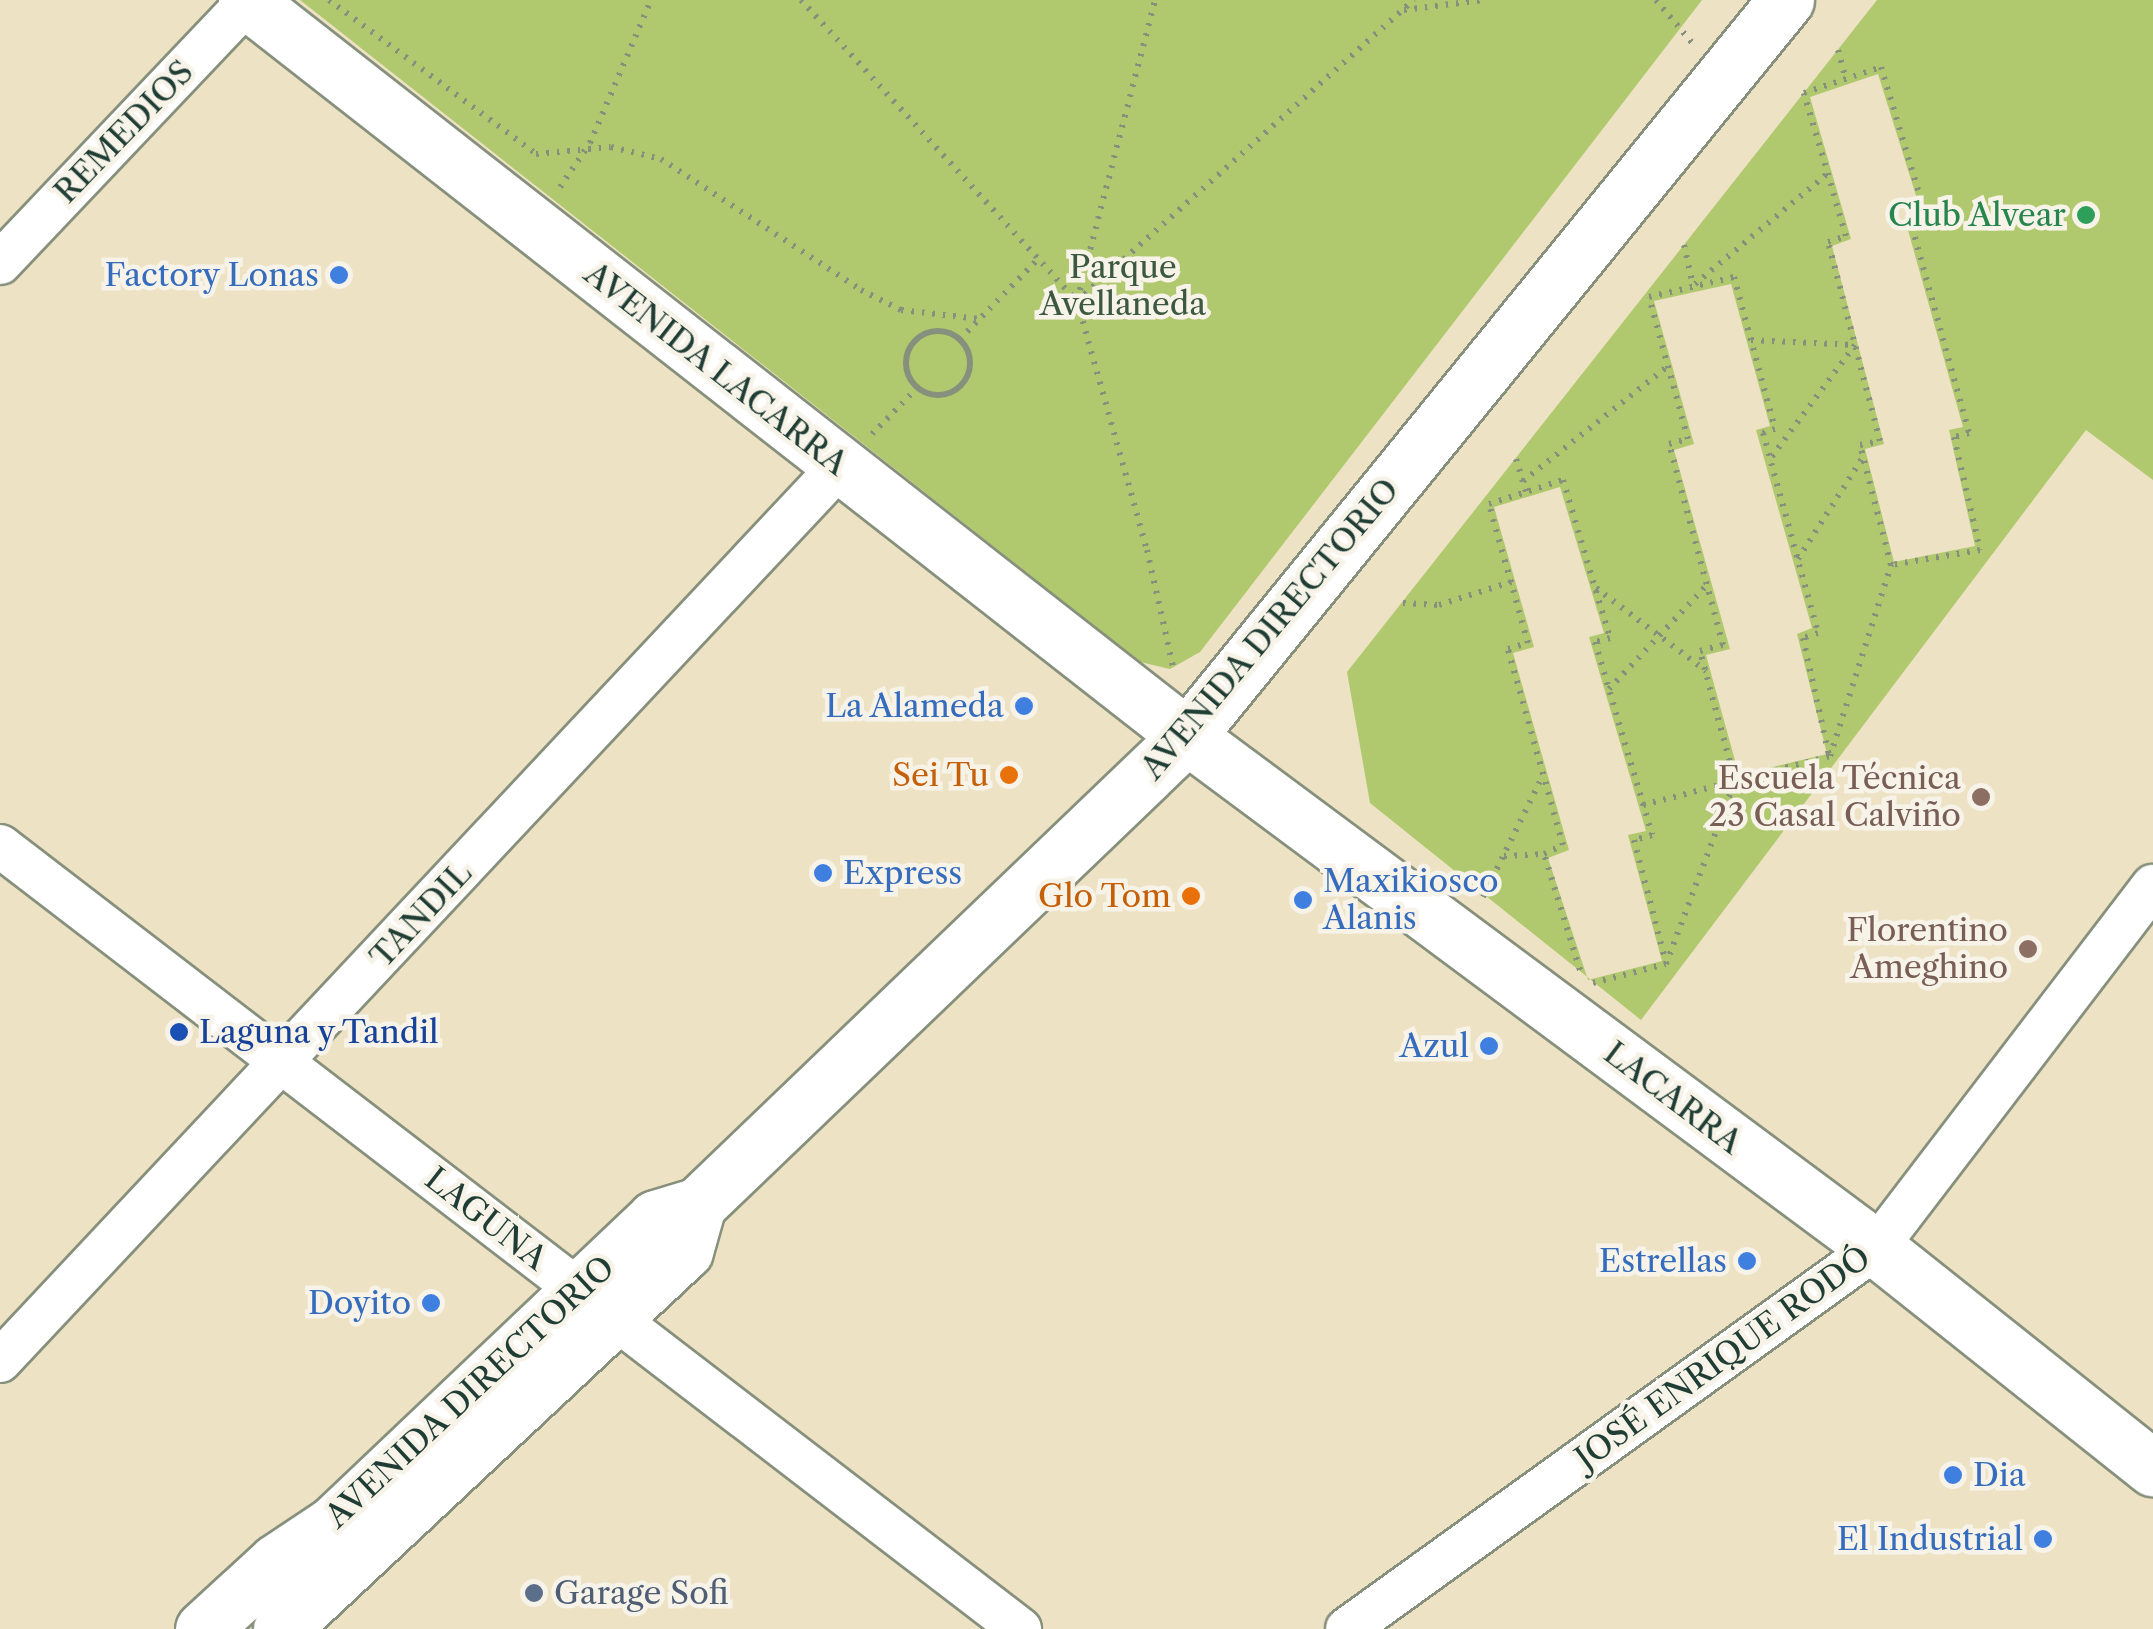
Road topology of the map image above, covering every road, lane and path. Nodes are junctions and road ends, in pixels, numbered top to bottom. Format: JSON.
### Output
{"nodes":[{"id":1,"x":329,"y":0,"type":"edge"},
{"id":2,"x":651,"y":0,"type":"edge"},
{"id":3,"x":801,"y":0,"type":"edge"},
{"id":4,"x":1155,"y":0,"type":"edge"},
{"id":5,"x":1414,"y":0,"type":"edge"},
{"id":6,"x":1482,"y":0,"type":"edge"},
{"id":7,"x":1786,"y":0,"type":"edge"},
{"id":8,"x":247,"y":1,"type":"edge"},
{"id":9,"x":1402,"y":10,"type":"junction"},
{"id":10,"x":1838,"y":50,"type":"dead end"},
{"id":11,"x":1846,"y":79,"type":"junction"},
{"id":12,"x":585,"y":151,"type":"junction"},
{"id":13,"x":1828,"y":173,"type":"junction"},
{"id":14,"x":532,"y":225,"type":"junction"},
{"id":15,"x":1684,"y":245,"type":"dead end"},
{"id":16,"x":1038,"y":258,"type":"junction"},
{"id":17,"x":0,"y":263,"type":"edge"},
{"id":18,"x":1693,"y":286,"type":"junction"},
{"id":19,"x":1077,"y":301,"type":"junction"},
{"id":20,"x":979,"y":319,"type":"junction"},
{"id":21,"x":960,"y":339,"type":"junction"},
{"id":22,"x":1751,"y":340,"type":"junction"},
{"id":23,"x":1855,"y":345,"type":"junction"},
{"id":24,"x":1668,"y":366,"type":"junction"},
{"id":25,"x":916,"y":388,"type":"junction"},
{"id":26,"x":1863,"y":456,"type":"junction"},
{"id":27,"x":1770,"y":458,"type":"junction"},
{"id":28,"x":1516,"y":459,"type":"dead end"},
{"id":29,"x":840,"y":466,"type":"junction"},
{"id":30,"x":1523,"y":481,"type":"junction"},
{"id":31,"x":1526,"y":492,"type":"junction"},
{"id":32,"x":1798,"y":558,"type":"junction"},
{"id":33,"x":1891,"y":566,"type":"junction"},
{"id":34,"x":1511,"y":582,"type":"junction"},
{"id":35,"x":1707,"y":586,"type":"junction"},
{"id":36,"x":1595,"y":588,"type":"junction"},
{"id":37,"x":1403,"y":602,"type":"dead end"},
{"id":38,"x":1659,"y":636,"type":"junction"},
{"id":39,"x":1706,"y":671,"type":"junction"},
{"id":40,"x":1609,"y":689,"type":"junction"},
{"id":41,"x":1187,"y":736,"type":"junction"},
{"id":42,"x":1830,"y":756,"type":"junction"},
{"id":43,"x":1544,"y":774,"type":"junction"},
{"id":44,"x":1735,"y":781,"type":"junction"},
{"id":45,"x":1643,"y":805,"type":"junction"},
{"id":46,"x":0,"y":846,"type":"edge"},
{"id":47,"x":1544,"y":854,"type":"junction"},
{"id":48,"x":1504,"y":856,"type":"junction"},
{"id":49,"x":2153,"y":886,"type":"edge"},
{"id":50,"x":1483,"y":897,"type":"dead end"},
{"id":51,"x":1666,"y":964,"type":"junction"},
{"id":52,"x":1582,"y":976,"type":"dead end"},
{"id":53,"x":1592,"y":983,"type":"dead end"},
{"id":54,"x":283,"y":1063,"type":"junction"},
{"id":55,"x":1876,"y":1248,"type":"junction"},
{"id":56,"x":596,"y":1304,"type":"junction"},
{"id":57,"x":0,"y":1361,"type":"edge"},
{"id":58,"x":2153,"y":1468,"type":"edge"},
{"id":59,"x":204,"y":1629,"type":"edge"},
{"id":60,"x":281,"y":1629,"type":"edge"},
{"id":61,"x":1020,"y":1629,"type":"edge"},
{"id":62,"x":1347,"y":1629,"type":"edge"}],
"edges":[{"from":1,"to":12,"type":"path"},
{"from":2,"to":12,"type":"path"},
{"from":3,"to":16,"type":"path"},
{"from":4,"to":19,"type":"path"},
{"from":5,"to":9,"type":"path"},
{"from":6,"to":9,"type":"path"},
{"from":7,"to":41,"type":"main road","name":"AVENIDA DIRECTORIO"},
{"from":8,"to":14,"type":"main road","name":"AVENIDA LACARRA"},
{"from":8,"to":17,"type":"street","name":"REMEDIOS"},
{"from":9,"to":19,"type":"path"},
{"from":10,"to":11,"type":"path"},
{"from":11,"to":13,"type":"path"},
{"from":11,"to":33,"type":"path"},
{"from":12,"to":14,"type":"path"},
{"from":12,"to":20,"type":"path"},
{"from":13,"to":18,"type":"path"},
{"from":13,"to":23,"type":"path"},
{"from":14,"to":29,"type":"main road","name":"AVENIDA LACARRA"},
{"from":15,"to":18,"type":"path"},
{"from":16,"to":19,"type":"path"},
{"from":16,"to":20,"type":"path"},
{"from":18,"to":22,"type":"path"},
{"from":18,"to":24,"type":"path"},
{"from":19,"to":41,"type":"path"},
{"from":20,"to":21,"type":"path"},
{"from":21,"to":25,"type":"path"},
{"from":21,"to":25,"type":"path"},
{"from":22,"to":23,"type":"path"},
{"from":22,"to":27,"type":"path"},
{"from":23,"to":26,"type":"path"},
{"from":23,"to":27,"type":"path"},
{"from":24,"to":30,"type":"path"},
{"from":24,"to":35,"type":"path"},
{"from":25,"to":29,"type":"path"},
{"from":26,"to":32,"type":"path"},
{"from":26,"to":33,"type":"path"},
{"from":27,"to":32,"type":"path"},
{"from":28,"to":30,"type":"path"},
{"from":29,"to":41,"type":"main road","name":"AVENIDA LACARRA"},
{"from":29,"to":54,"type":"street","name":"TANDIL"},
{"from":30,"to":31,"type":"path"},
{"from":31,"to":34,"type":"path"},
{"from":31,"to":36,"type":"path"},
{"from":32,"to":42,"type":"path"},
{"from":33,"to":42,"type":"path"},
{"from":34,"to":37,"type":"path"},
{"from":34,"to":43,"type":"path"},
{"from":35,"to":38,"type":"path"},
{"from":35,"to":39,"type":"path"},
{"from":36,"to":38,"type":"path"},
{"from":36,"to":40,"type":"path"},
{"from":38,"to":39,"type":"path"},
{"from":38,"to":40,"type":"path"},
{"from":39,"to":44,"type":"path"},
{"from":40,"to":45,"type":"path"},
{"from":41,"to":55,"type":"main road","name":"LACARRA"},
{"from":41,"to":56,"type":"main road","name":"AVENIDA DIRECTORIO"},
{"from":42,"to":44,"type":"path"},
{"from":43,"to":47,"type":"path"},
{"from":43,"to":48,"type":"path"},
{"from":44,"to":45,"type":"path"},
{"from":44,"to":51,"type":"path"},
{"from":45,"to":51,"type":"path"},
{"from":46,"to":54,"type":"street","name":"LAGUNA"},
{"from":47,"to":48,"type":"path"},
{"from":47,"to":52,"type":"path"},
{"from":48,"to":50,"type":"path"},
{"from":49,"to":55,"type":"street","name":"JOSÉ ENRIQUE RODÓ"},
{"from":51,"to":53,"type":"path"},
{"from":54,"to":56,"type":"street","name":"LAGUNA"},
{"from":54,"to":57,"type":"street","name":"TANDIL"},
{"from":55,"to":58,"type":"main road","name":"LACARRA"},
{"from":55,"to":62,"type":"street","name":"JOSÉ ENRIQUE RODÓ"},
{"from":56,"to":59,"type":"main road","name":"AVENIDA DIRECTORIO"},
{"from":56,"to":60,"type":"main road","name":"AVENIDA DIRECTORIO"},
{"from":56,"to":61,"type":"street","name":"LAGUNA"}]}
